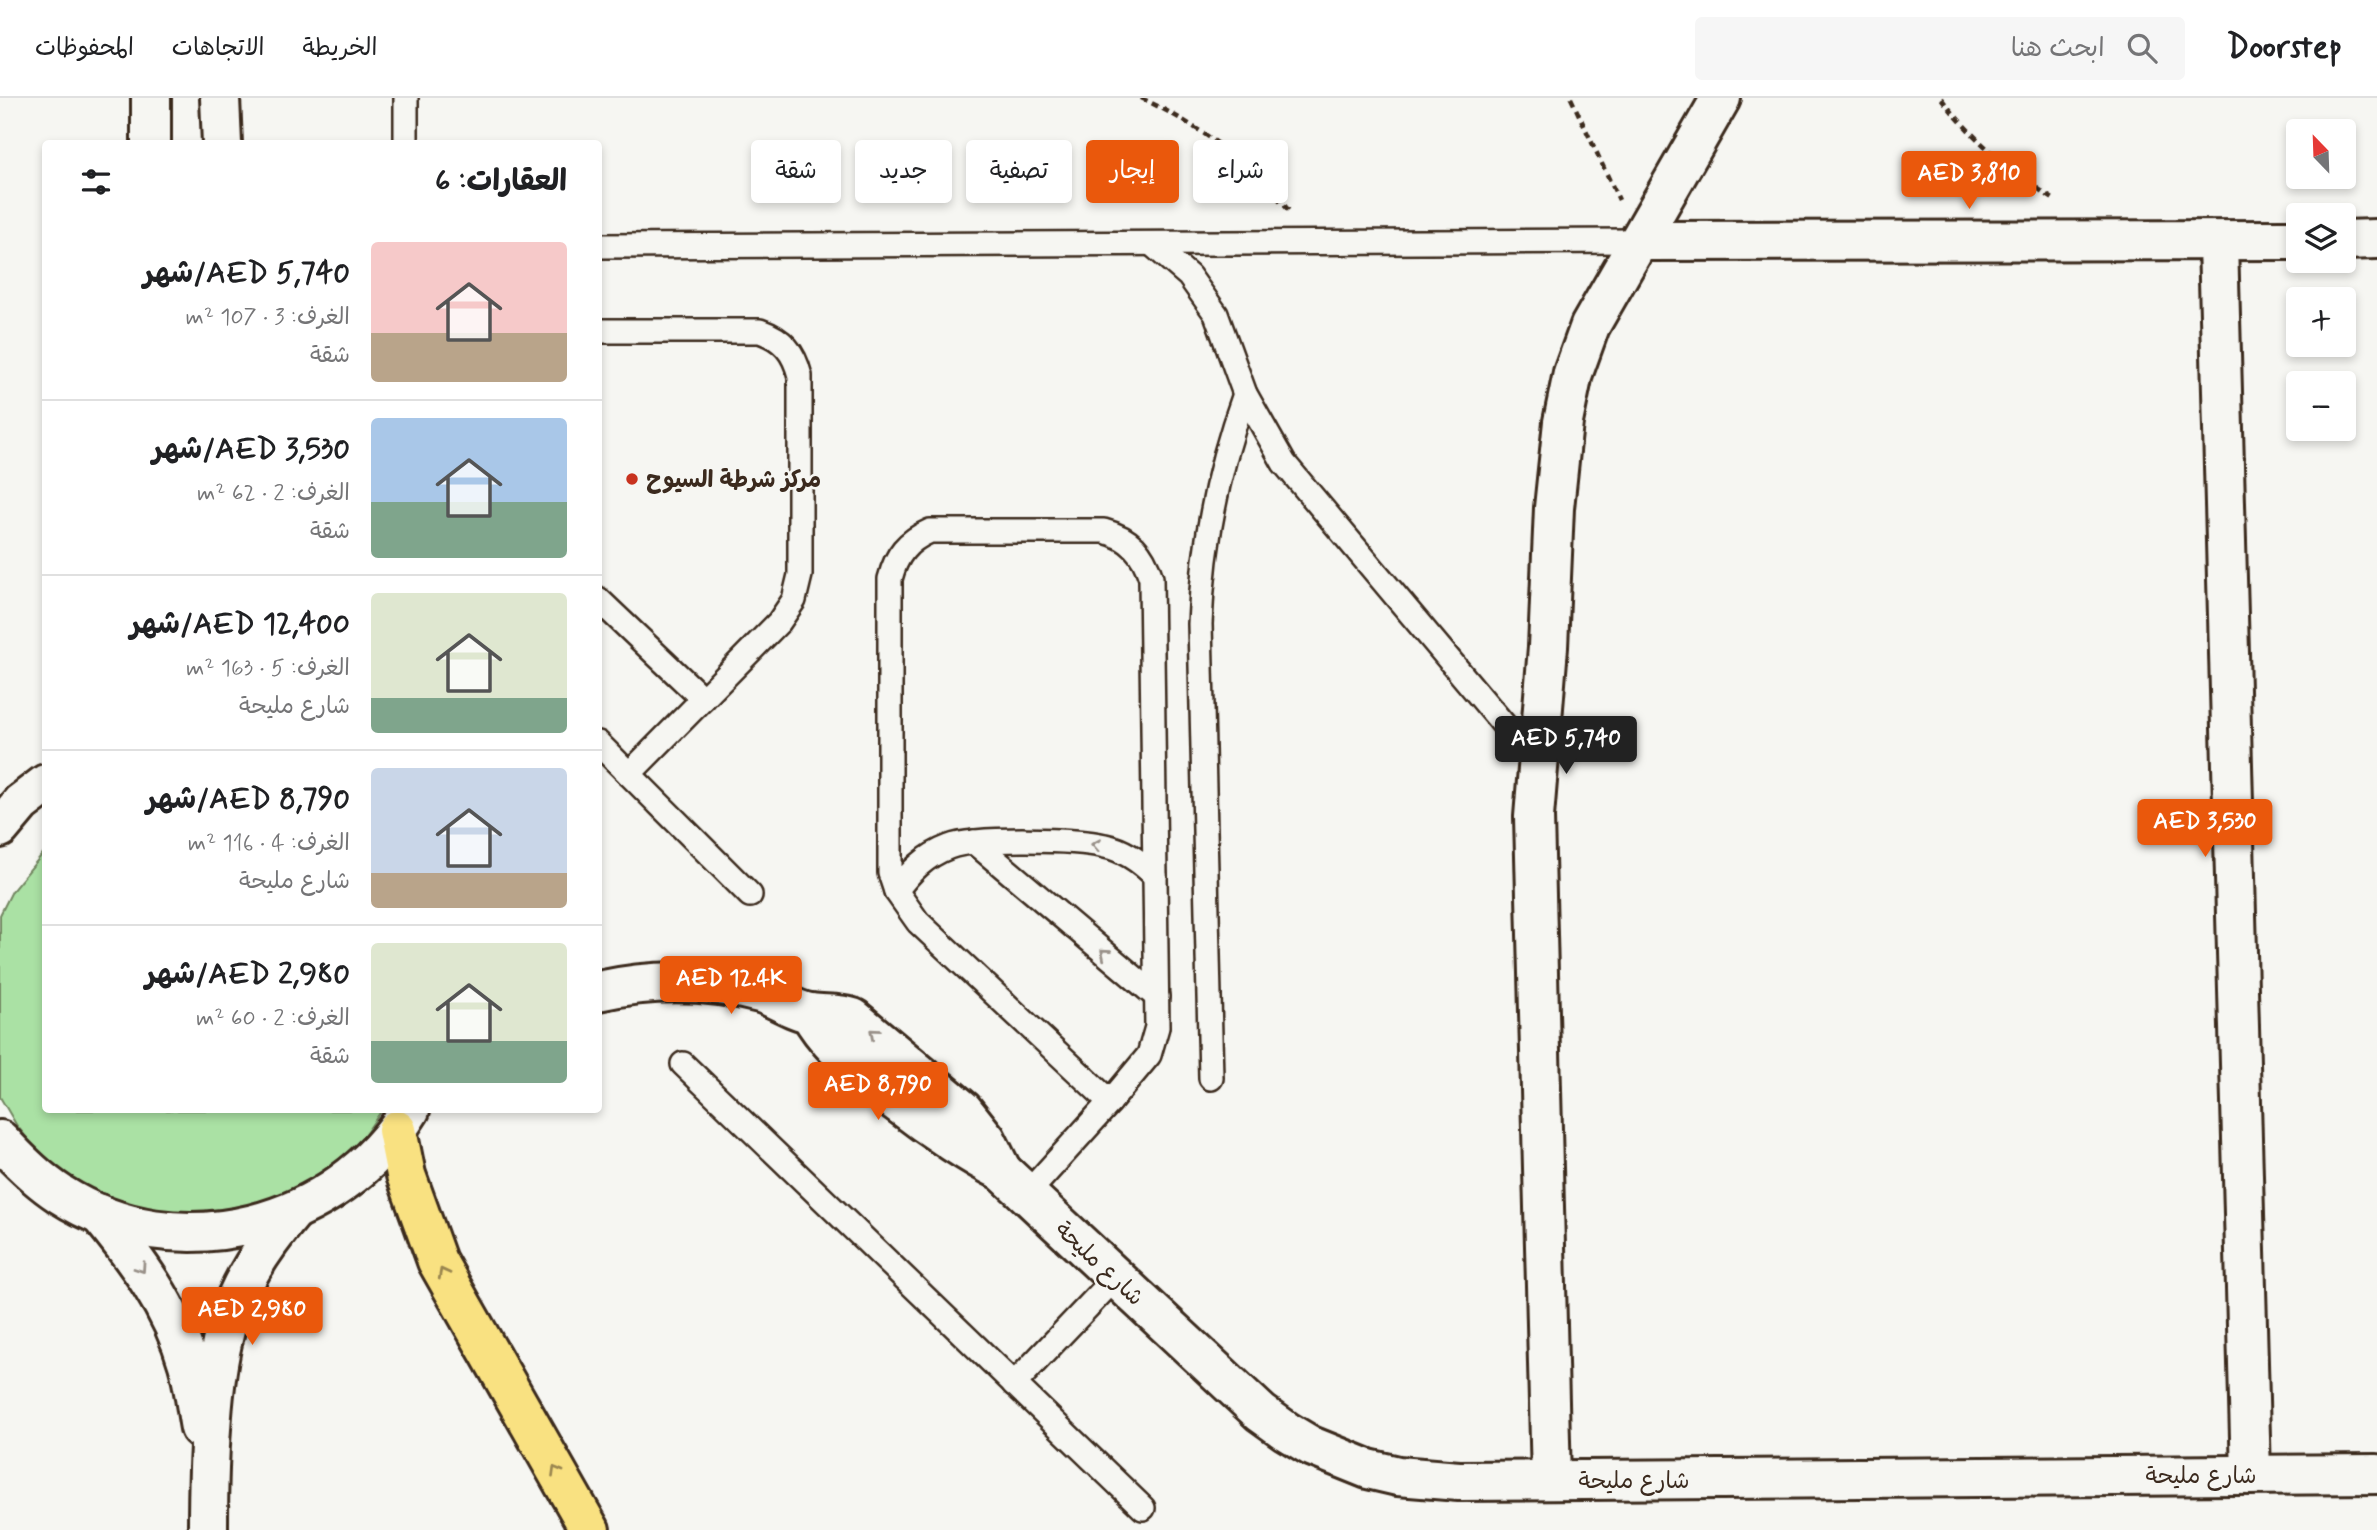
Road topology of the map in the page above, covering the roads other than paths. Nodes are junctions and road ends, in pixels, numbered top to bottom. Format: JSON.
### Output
{"nodes":[{"id":1,"x":151,"y":98,"type":"edge"},
{"id":2,"x":220,"y":98,"type":"edge"},
{"id":3,"x":406,"y":98,"type":"edge"},
{"id":4,"x":1721,"y":98,"type":"edge"},
{"id":5,"x":152,"y":140,"type":"edge"},
{"id":6,"x":222,"y":140,"type":"edge"},
{"id":7,"x":406,"y":140,"type":"edge"},
{"id":8,"x":2377,"y":239,"type":"edge"},
{"id":9,"x":2286,"y":240,"type":"edge"},
{"id":10,"x":2356,"y":240,"type":"edge"},
{"id":11,"x":1640,"y":241,"type":"junction"},
{"id":12,"x":2218,"y":242,"type":"junction"},
{"id":13,"x":1153,"y":245,"type":"junction"},
{"id":14,"x":602,"y":246,"type":"edge"},
{"id":15,"x":602,"y":331,"type":"edge"},
{"id":16,"x":1245,"y":394,"type":"junction"},
{"id":17,"x":602,"y":603,"type":"edge"},
{"id":18,"x":703,"y":699,"type":"junction"},
{"id":19,"x":602,"y":747,"type":"edge"},
{"id":20,"x":1536,"y":763,"type":"junction"},
{"id":21,"x":629,"y":774,"type":"junction"},
{"id":22,"x":42,"y":787,"type":"edge"},
{"id":23,"x":0,"y":828,"type":"edge"},
{"id":24,"x":974,"y":842,"type":"junction"},
{"id":25,"x":1155,"y":876,"type":"junction"},
{"id":26,"x":896,"y":891,"type":"junction"},
{"id":27,"x":750,"y":895,"type":"dead end"},
{"id":28,"x":602,"y":966,"type":"edge"},
{"id":29,"x":661,"y":982,"type":"junction"},
{"id":30,"x":602,"y":990,"type":"edge"},
{"id":31,"x":1157,"y":997,"type":"junction"},
{"id":32,"x":683,"y":1064,"type":"dead end"},
{"id":33,"x":1211,"y":1078,"type":"dead end"},
{"id":34,"x":1110,"y":1102,"type":"junction"},
{"id":35,"x":404,"y":1120,"type":"edge"},
{"id":36,"x":0,"y":1140,"type":"edge"},
{"id":37,"x":1015,"y":1183,"type":"junction"},
{"id":38,"x":292,"y":1213,"type":"junction"},
{"id":39,"x":99,"y":1214,"type":"junction"},
{"id":40,"x":1116,"y":1277,"type":"junction"},
{"id":41,"x":1014,"y":1384,"type":"junction"},
{"id":42,"x":2377,"y":1474,"type":"edge"},
{"id":43,"x":208,"y":1475,"type":"junction"},
{"id":44,"x":2252,"y":1475,"type":"junction"},
{"id":45,"x":1551,"y":1480,"type":"junction"},
{"id":46,"x":1143,"y":1508,"type":"dead end"},
{"id":47,"x":208,"y":1530,"type":"edge"},
{"id":48,"x":590,"y":1530,"type":"edge"}],
"edges":[{"from":1,"to":5,"type":"street"},
{"from":2,"to":6,"type":"street"},
{"from":3,"to":7,"type":"lane"},
{"from":4,"to":11,"type":"street"},
{"from":8,"to":10,"type":"street"},
{"from":9,"to":12,"type":"street"},
{"from":11,"to":12,"type":"street"},
{"from":11,"to":13,"type":"lane"},
{"from":11,"to":20,"type":"street"},
{"from":12,"to":44,"type":"street"},
{"from":13,"to":14,"type":"lane"},
{"from":13,"to":16,"type":"lane"},
{"from":15,"to":18,"type":"lane"},
{"from":16,"to":20,"type":"lane"},
{"from":16,"to":33,"type":"lane"},
{"from":17,"to":18,"type":"lane"},
{"from":18,"to":21,"type":"lane"},
{"from":19,"to":21,"type":"lane"},
{"from":20,"to":45,"type":"street"},
{"from":21,"to":27,"type":"lane"},
{"from":22,"to":23,"type":"street"},
{"from":25,"to":24,"type":"lane","one_way":true},
{"from":24,"to":26,"type":"lane"},
{"from":31,"to":24,"type":"lane","one_way":true},
{"from":25,"to":26,"type":"lane"},
{"from":25,"to":31,"type":"lane"},
{"from":26,"to":34,"type":"lane"},
{"from":28,"to":29,"type":"street","name":"شارع مليحة"},
{"from":29,"to":30,"type":"street","name":"شارع مليحة"},
{"from":29,"to":37,"type":"street","name":"شارع مليحة"},
{"from":31,"to":34,"type":"lane"},
{"from":32,"to":41,"type":"lane"},
{"from":34,"to":37,"type":"lane"},
{"from":35,"to":38,"type":"street"},
{"from":48,"to":35,"type":"highway","one_way":true},
{"from":36,"to":39,"type":"street"},
{"from":37,"to":40,"type":"street","name":"شارع مليحة"},
{"from":38,"to":39,"type":"street"},
{"from":38,"to":43,"type":"street"},
{"from":39,"to":43,"type":"street","one_way":true},
{"from":40,"to":41,"type":"lane"},
{"from":40,"to":45,"type":"street","name":"شارع مليحة"},
{"from":41,"to":46,"type":"lane"},
{"from":42,"to":44,"type":"street","name":"شارع مليحة"},
{"from":43,"to":47,"type":"street"},
{"from":44,"to":45,"type":"street","name":"شارع مليحة"}]}
